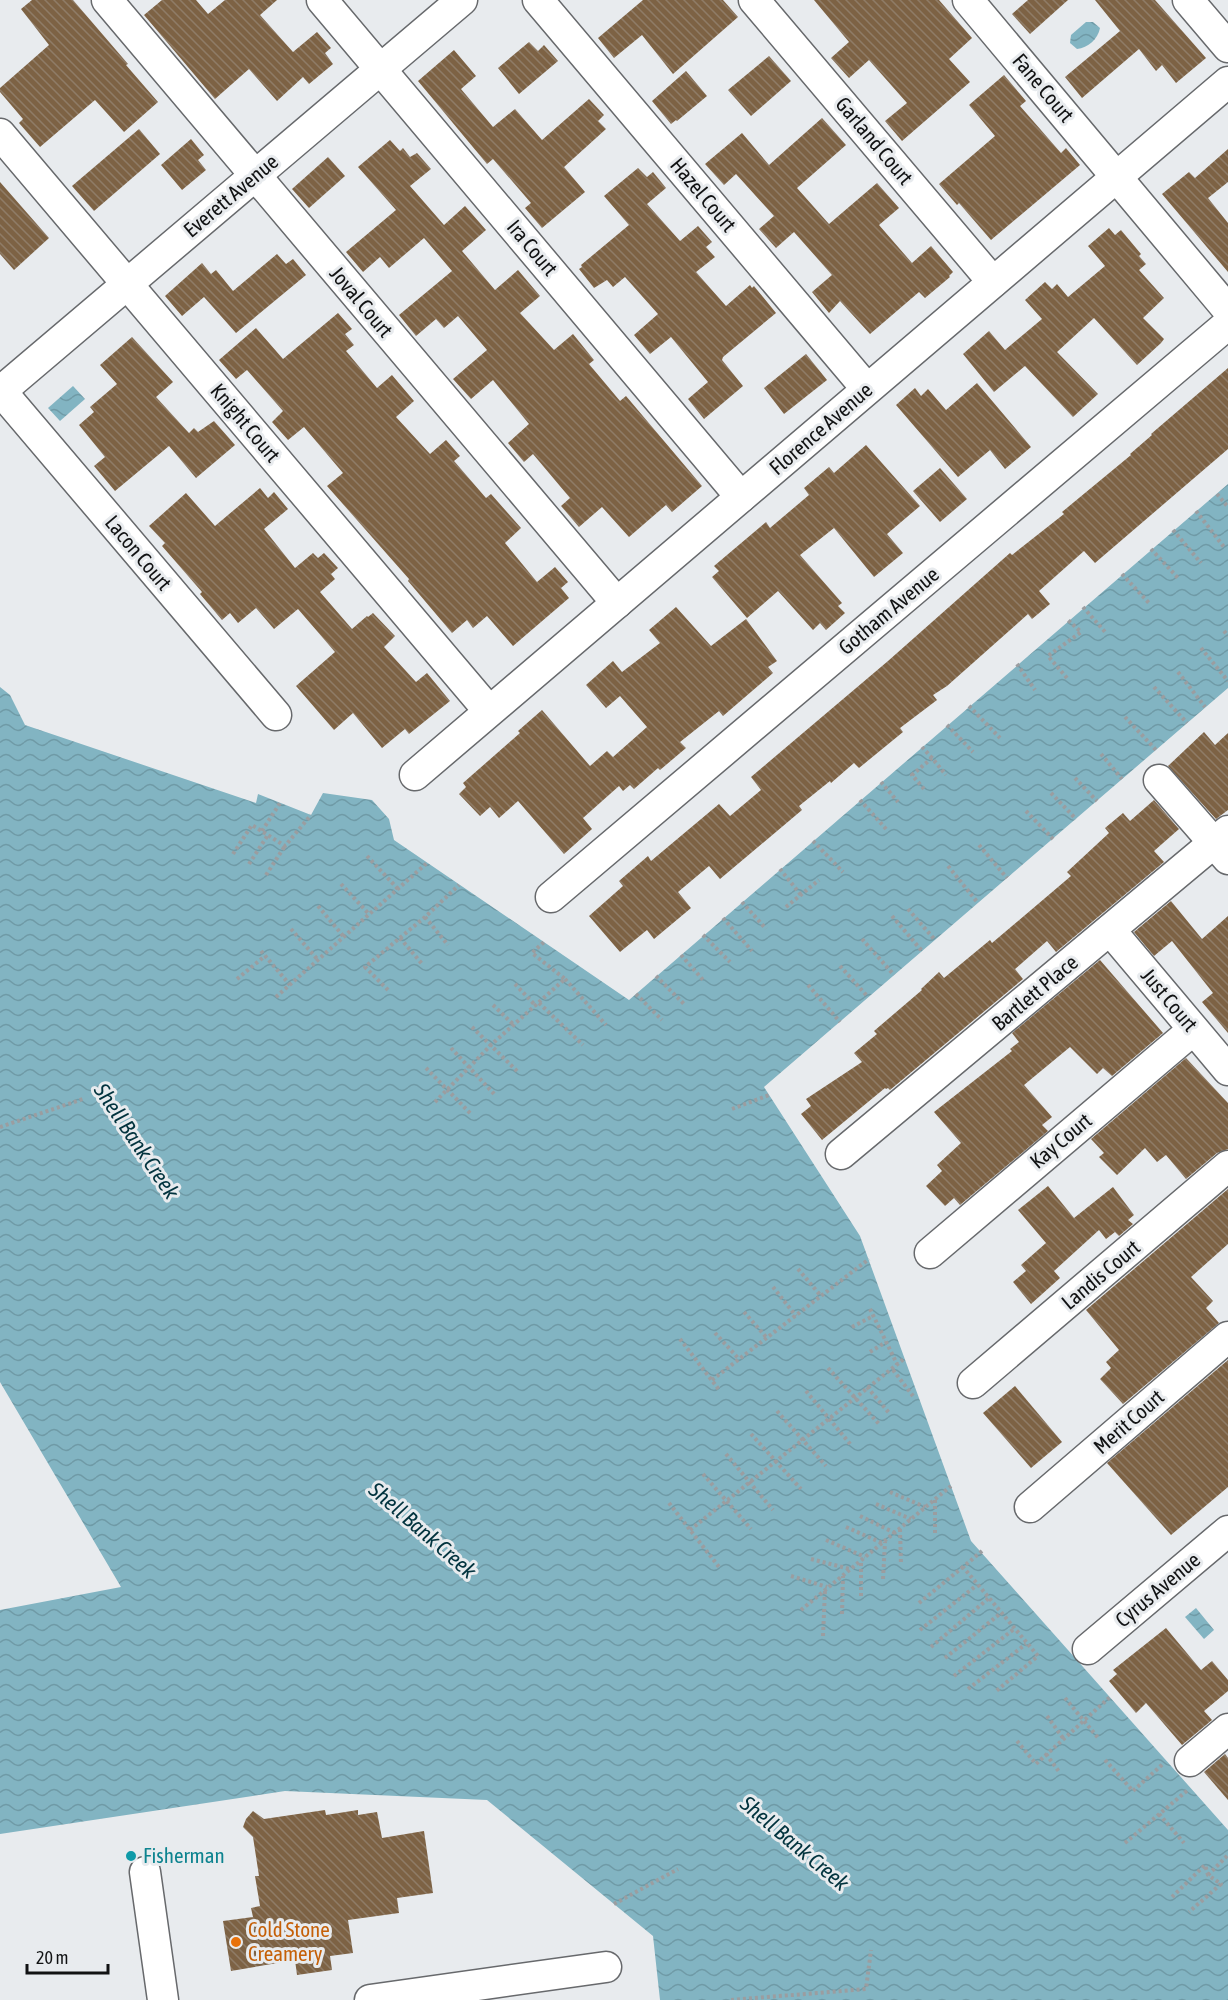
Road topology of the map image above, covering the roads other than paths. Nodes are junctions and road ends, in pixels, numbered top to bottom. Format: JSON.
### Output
{"nodes":[{"id":1,"x":107,"y":0,"type":"edge"},
{"id":2,"x":322,"y":0,"type":"edge"},
{"id":3,"x":462,"y":0,"type":"edge"},
{"id":4,"x":538,"y":0,"type":"edge"},
{"id":5,"x":754,"y":0,"type":"edge"},
{"id":6,"x":969,"y":0,"type":"edge"},
{"id":7,"x":1188,"y":0,"type":"edge"},
{"id":8,"x":1228,"y":47,"type":"edge"},
{"id":9,"x":381,"y":69,"type":"junction"},
{"id":10,"x":1228,"y":82,"type":"edge"},
{"id":11,"x":0,"y":134,"type":"edge"},
{"id":12,"x":254,"y":176,"type":"junction"},
{"id":13,"x":1117,"y":177,"type":"junction"},
{"id":14,"x":993,"y":282,"type":"junction"},
{"id":15,"x":127,"y":284,"type":"junction"},
{"id":16,"x":1228,"y":310,"type":"edge"},
{"id":17,"x":1228,"y":324,"type":"edge"},
{"id":18,"x":867,"y":389,"type":"junction"},
{"id":19,"x":0,"y":391,"type":"edge"},
{"id":20,"x":741,"y":497,"type":"junction"},
{"id":21,"x":617,"y":603,"type":"junction"},
{"id":22,"x":489,"y":711,"type":"junction"},
{"id":23,"x":276,"y":716,"type":"dead end"},
{"id":24,"x":415,"y":775,"type":"dead end"},
{"id":25,"x":1159,"y":780,"type":"dead end"},
{"id":26,"x":1224,"y":844,"type":"edge"},
{"id":27,"x":551,"y":897,"type":"dead end"},
{"id":28,"x":1110,"y":930,"type":"junction"},
{"id":29,"x":1193,"y":1030,"type":"junction"},
{"id":30,"x":1228,"y":1070,"type":"edge"},
{"id":31,"x":841,"y":1154,"type":"dead end"},
{"id":32,"x":1228,"y":1166,"type":"edge"},
{"id":33,"x":930,"y":1253,"type":"dead end"},
{"id":34,"x":1228,"y":1337,"type":"edge"},
{"id":35,"x":973,"y":1383,"type":"dead end"},
{"id":36,"x":1030,"y":1507,"type":"dead end"},
{"id":37,"x":1228,"y":1531,"type":"edge"},
{"id":38,"x":1088,"y":1649,"type":"dead end"},
{"id":39,"x":1228,"y":1728,"type":"edge"},
{"id":40,"x":1182,"y":1770,"type":"road end"},
{"id":41,"x":145,"y":1872,"type":"dead end"},
{"id":42,"x":606,"y":1966,"type":"dead end"},
{"id":43,"x":459,"y":1994,"type":"edge"},
{"id":44,"x":163,"y":2000,"type":"edge"},
{"id":45,"x":370,"y":2000,"type":"edge"}],
"edges":[{"from":1,"to":12,"type":"street","name":"Joval Court"},
{"from":2,"to":9,"type":"street","name":"Ira Court"},
{"from":3,"to":9,"type":"street","name":"Everett Avenue"},
{"from":4,"to":18,"type":"street","name":"Hazel Court"},
{"from":5,"to":14,"type":"street","name":"Garland Court"},
{"from":6,"to":13,"type":"street","name":"Fane Court"},
{"from":7,"to":8,"type":"street"},
{"from":9,"to":12,"type":"street","name":"Everett Avenue"},
{"from":9,"to":20,"type":"street","name":"Ira Court"},
{"from":10,"to":13,"type":"street","name":"Florence Avenue"},
{"from":11,"to":15,"type":"street","name":"Knight Court"},
{"from":12,"to":15,"type":"street","name":"Everett Avenue"},
{"from":12,"to":21,"type":"street","name":"Joval Court"},
{"from":13,"to":14,"type":"street","name":"Florence Avenue"},
{"from":13,"to":16,"type":"street","name":"Fane Court"},
{"from":14,"to":18,"type":"street","name":"Florence Avenue"},
{"from":15,"to":19,"type":"street","name":"Everett Avenue"},
{"from":15,"to":22,"type":"street","name":"Knight Court"},
{"from":17,"to":27,"type":"street","name":"Gotham Avenue"},
{"from":18,"to":20,"type":"street","name":"Florence Avenue"},
{"from":19,"to":23,"type":"street","name":"Lacon Court"},
{"from":20,"to":21,"type":"street","name":"Florence Avenue"},
{"from":21,"to":22,"type":"street","name":"Florence Avenue"},
{"from":22,"to":24,"type":"street","name":"Florence Avenue"},
{"from":25,"to":26,"type":"street"},
{"from":26,"to":28,"type":"street","name":"Bartlett Place"},
{"from":28,"to":29,"type":"street","name":"Just Court"},
{"from":28,"to":31,"type":"street","name":"Bartlett Place"},
{"from":29,"to":30,"type":"street","name":"Just Court"},
{"from":29,"to":33,"type":"street","name":"Kay Court"},
{"from":32,"to":35,"type":"street","name":"Landis Court"},
{"from":34,"to":36,"type":"street","name":"Merit Court"},
{"from":37,"to":38,"type":"street","name":"Cyrus Avenue"},
{"from":39,"to":40,"type":"street"},
{"from":41,"to":44,"type":"street"},
{"from":42,"to":43,"type":"street"},
{"from":43,"to":45,"type":"street"}]}
